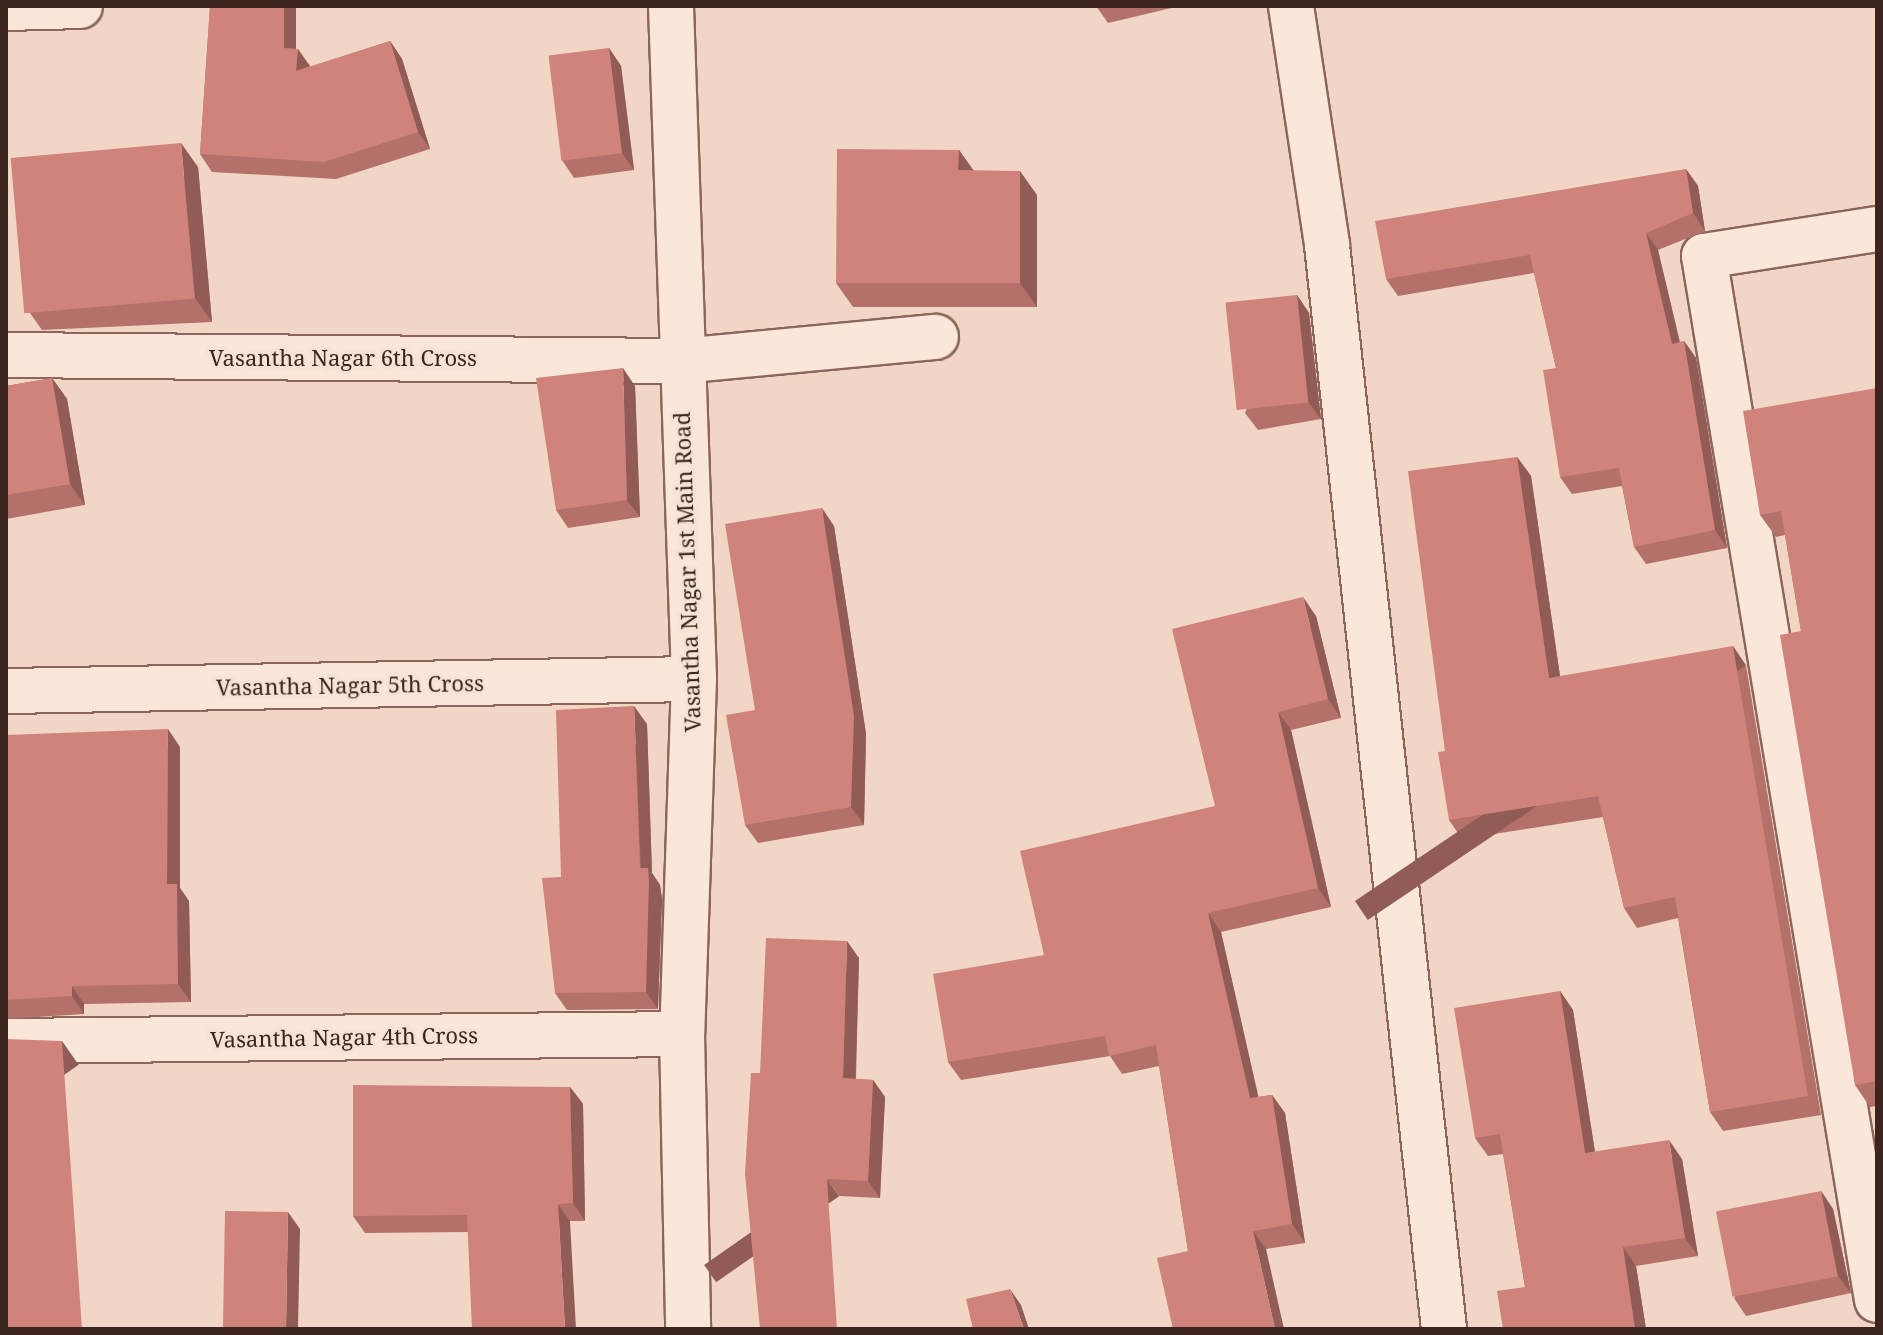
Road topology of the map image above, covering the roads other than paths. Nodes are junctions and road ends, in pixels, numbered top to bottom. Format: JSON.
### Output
{"nodes":[{"id":1,"x":80,"y":6,"type":"edge"},
{"id":2,"x":671,"y":6,"type":"edge"},
{"id":3,"x":1291,"y":6,"type":"edge"},
{"id":4,"x":6,"y":8,"type":"edge"},
{"id":5,"x":1877,"y":229,"type":"edge"},
{"id":6,"x":936,"y":337,"type":"dead end"},
{"id":7,"x":6,"y":355,"type":"edge"},
{"id":8,"x":680,"y":361,"type":"junction"},
{"id":9,"x":694,"y":679,"type":"junction"},
{"id":10,"x":6,"y":691,"type":"edge"},
{"id":11,"x":682,"y":1034,"type":"junction"},
{"id":12,"x":6,"y":1041,"type":"edge"},
{"id":13,"x":1877,"y":1300,"type":"edge"},
{"id":14,"x":1877,"y":1306,"type":"edge"},
{"id":15,"x":688,"y":1329,"type":"edge"},
{"id":16,"x":1444,"y":1329,"type":"edge"},
{"id":17,"x":1875,"y":1329,"type":"edge"}],
"edges":[{"from":1,"to":4,"type":"street"},
{"from":2,"to":8,"type":"street","name":"Vasantha Nagar 1st Main Road"},
{"from":3,"to":16,"type":"street"},
{"from":5,"to":13,"type":"street"},
{"from":6,"to":8,"type":"street","name":"Vasantha Nagar 6th Cross"},
{"from":7,"to":8,"type":"street","name":"Vasantha Nagar 6th Cross"},
{"from":8,"to":9,"type":"street","name":"Vasantha Nagar 1st Main Road"},
{"from":9,"to":10,"type":"street","name":"Vasantha Nagar 5th Cross"},
{"from":9,"to":11,"type":"street","name":"Vasantha Nagar 1st Main Road"},
{"from":11,"to":12,"type":"street","name":"Vasantha Nagar 4th Cross"},
{"from":11,"to":15,"type":"street","name":"Vasantha Nagar 1st Main Road"},
{"from":14,"to":17,"type":"street"}]}
